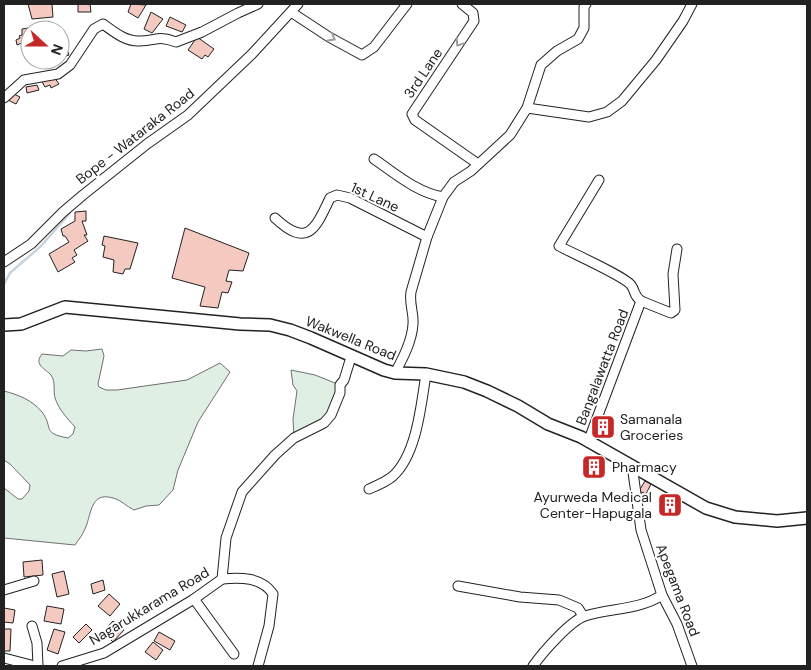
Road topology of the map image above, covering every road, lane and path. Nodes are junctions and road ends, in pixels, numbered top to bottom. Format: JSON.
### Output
{"nodes":[{"id":1,"x":258,"y":4,"type":"edge"},
{"id":2,"x":298,"y":4,"type":"edge"},
{"id":3,"x":407,"y":4,"type":"edge"},
{"id":4,"x":462,"y":4,"type":"edge"},
{"id":5,"x":586,"y":4,"type":"edge"},
{"id":6,"x":692,"y":4,"type":"edge"},
{"id":7,"x":291,"y":12,"type":"junction"},
{"id":8,"x":4,"y":98,"type":"edge"},
{"id":9,"x":527,"y":108,"type":"junction"},
{"id":10,"x":374,"y":158,"type":"dead end"},
{"id":11,"x":478,"y":164,"type":"junction"},
{"id":12,"x":599,"y":180,"type":"dead end"},
{"id":13,"x":443,"y":197,"type":"junction"},
{"id":14,"x":275,"y":218,"type":"dead end"},
{"id":15,"x":427,"y":237,"type":"junction"},
{"id":16,"x":677,"y":249,"type":"dead end"},
{"id":17,"x":4,"y":262,"type":"edge"},
{"id":18,"x":641,"y":301,"type":"junction"},
{"id":19,"x":4,"y":326,"type":"edge"},
{"id":20,"x":351,"y":357,"type":"junction"},
{"id":21,"x":395,"y":373,"type":"junction"},
{"id":22,"x":426,"y":374,"type":"junction"},
{"id":23,"x":588,"y":442,"type":"junction"},
{"id":24,"x":632,"y":465,"type":"junction"},
{"id":25,"x":369,"y":490,"type":"dead end"},
{"id":26,"x":807,"y":518,"type":"edge"},
{"id":27,"x":222,"y":579,"type":"junction"},
{"id":28,"x":34,"y":581,"type":"dead end"},
{"id":29,"x":458,"y":586,"type":"dead end"},
{"id":30,"x":4,"y":590,"type":"edge"},
{"id":31,"x":662,"y":595,"type":"junction"},
{"id":32,"x":194,"y":599,"type":"junction"},
{"id":33,"x":583,"y":616,"type":"junction"},
{"id":34,"x":32,"y":626,"type":"dead end"},
{"id":35,"x":234,"y":654,"type":"dead end"},
{"id":36,"x":4,"y":658,"type":"edge"},
{"id":37,"x":36,"y":666,"type":"edge"},
{"id":38,"x":62,"y":666,"type":"edge"},
{"id":39,"x":258,"y":666,"type":"edge"},
{"id":40,"x":534,"y":666,"type":"edge"},
{"id":41,"x":692,"y":666,"type":"edge"}],
"edges":[{"from":1,"to":8,"type":"street"},
{"from":2,"to":7,"type":"street","name":"Bope - Wataraka Road"},
{"from":7,"to":3,"type":"street","one_way":true},
{"from":4,"to":11,"type":"street","name":"3rd Lane","one_way":true},
{"from":5,"to":9,"type":"street"},
{"from":6,"to":9,"type":"street"},
{"from":7,"to":17,"type":"street","name":"Bope - Wataraka Road"},
{"from":9,"to":11,"type":"street"},
{"from":10,"to":13,"type":"street"},
{"from":11,"to":13,"type":"street"},
{"from":12,"to":18,"type":"street","name":"Bangalawatta Road"},
{"from":13,"to":15,"type":"street"},
{"from":14,"to":15,"type":"street","name":"1st Lane"},
{"from":15,"to":21,"type":"street"},
{"from":16,"to":18,"type":"street"},
{"from":18,"to":23,"type":"street","name":"Bangalawatta Road"},
{"from":19,"to":20,"type":"main road","name":"Wakwella Road"},
{"from":20,"to":21,"type":"main road","name":"Wakwella Road"},
{"from":20,"to":27,"type":"street"},
{"from":21,"to":22,"type":"main road","name":"Wakwella Road"},
{"from":22,"to":23,"type":"main road","name":"Wakwella Road"},
{"from":22,"to":25,"type":"street"},
{"from":23,"to":24,"type":"main road","name":"Wakwella Road"},
{"from":24,"to":26,"type":"main road","name":"Wakwella Road"},
{"from":24,"to":31,"type":"street","name":"Apegama Road"},
{"from":27,"to":32,"type":"street","name":"Nagarukkarama Road"},
{"from":27,"to":39,"type":"street"},
{"from":28,"to":30,"type":"street"},
{"from":29,"to":33,"type":"street"},
{"from":31,"to":33,"type":"street"},
{"from":31,"to":41,"type":"street","name":"Apegama Road"},
{"from":32,"to":35,"type":"street"},
{"from":32,"to":38,"type":"street","name":"Nagarukkarama Road"},
{"from":33,"to":40,"type":"street"},
{"from":34,"to":37,"type":"street"},
{"from":36,"to":37,"type":"street"}]}
